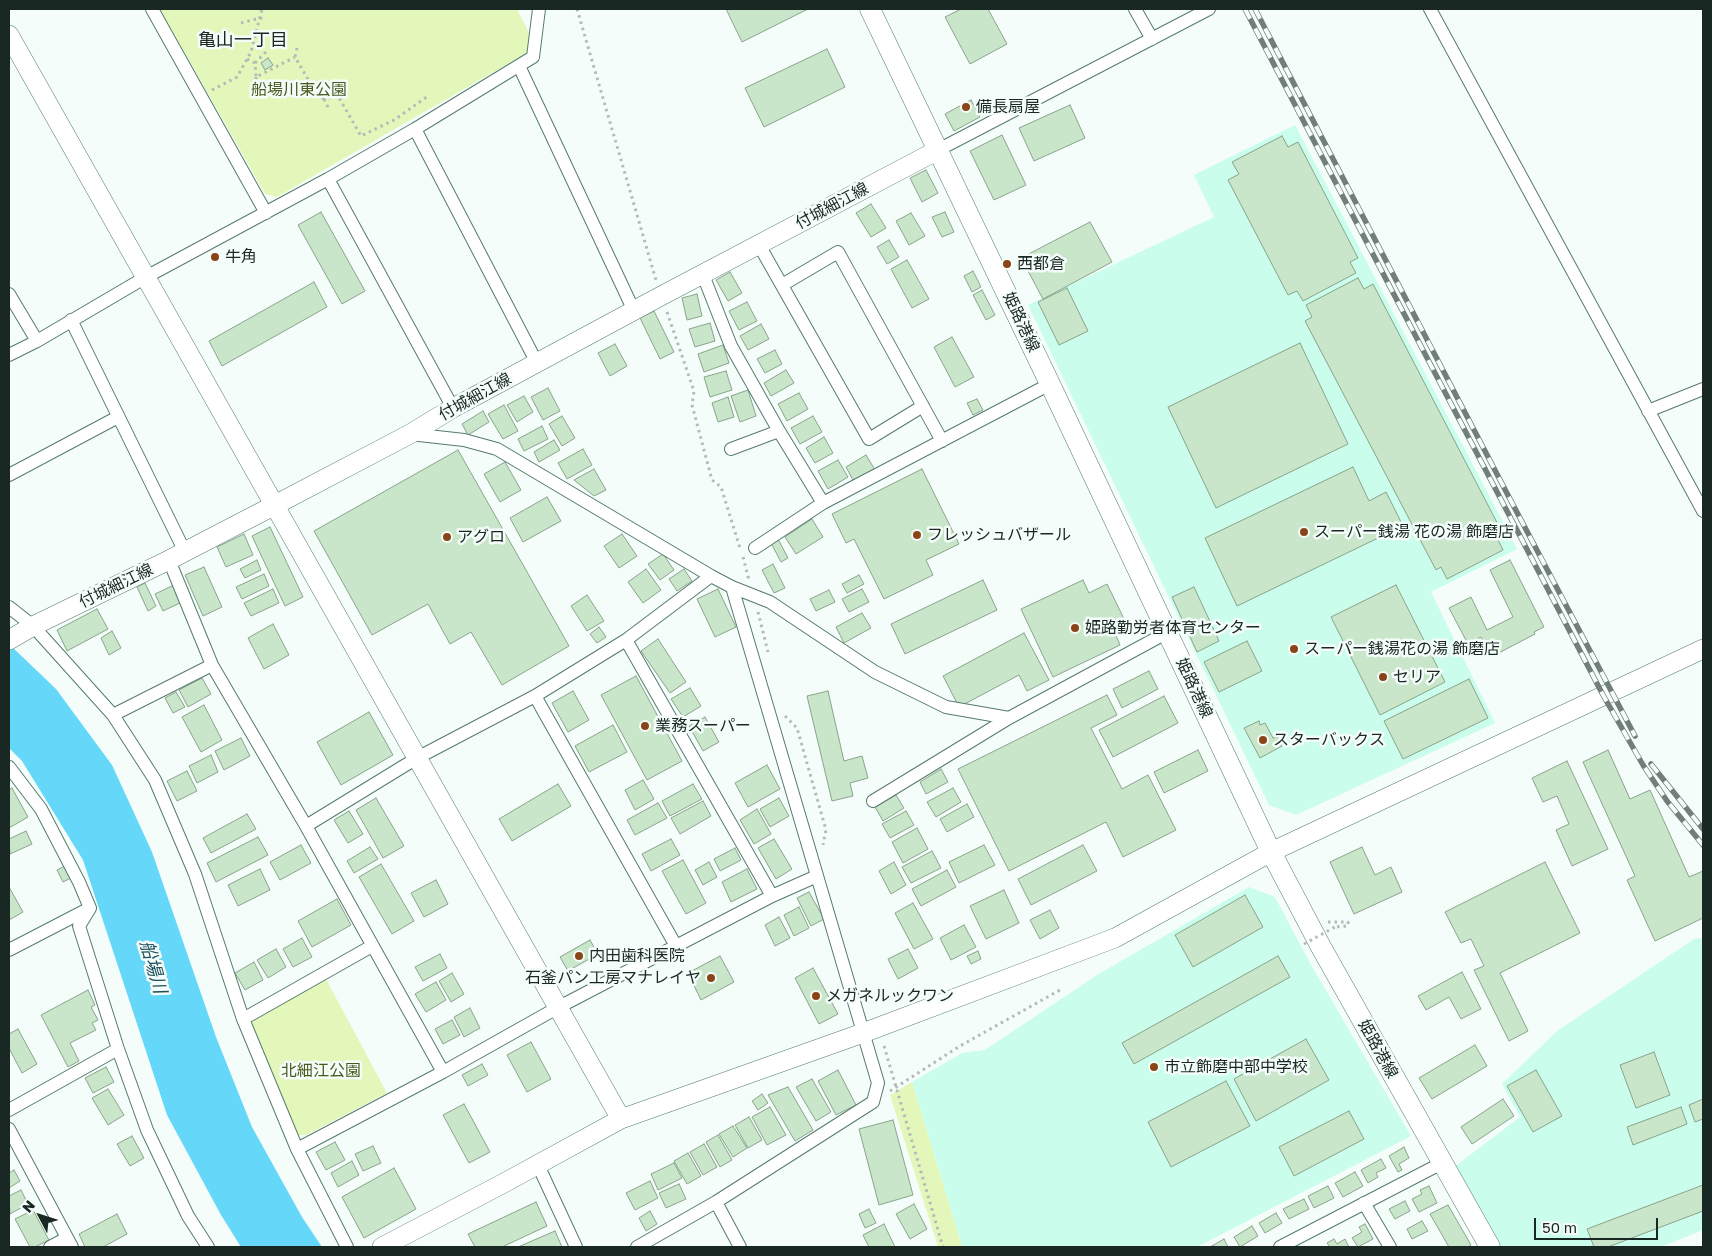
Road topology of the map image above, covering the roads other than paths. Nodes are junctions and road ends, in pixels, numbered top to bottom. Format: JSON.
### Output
{"nodes":[{"id":1,"x":152,"y":9,"type":"edge"},
{"id":2,"x":540,"y":9,"type":"edge"},
{"id":3,"x":870,"y":9,"type":"edge"},
{"id":4,"x":1135,"y":9,"type":"edge"},
{"id":5,"x":1209,"y":9,"type":"edge"},
{"id":6,"x":1430,"y":9,"type":"edge"},
{"id":7,"x":9,"y":35,"type":"edge"},
{"id":8,"x":1152,"y":40,"type":"junction"},
{"id":9,"x":519,"y":66,"type":"junction"},
{"id":10,"x":415,"y":129,"type":"junction"},
{"id":11,"x":938,"y":150,"type":"junction"},
{"id":12,"x":328,"y":180,"type":"junction"},
{"id":13,"x":266,"y":213,"type":"junction"},
{"id":14,"x":759,"y":245,"type":"junction"},
{"id":15,"x":703,"y":275,"type":"junction"},
{"id":16,"x":146,"y":277,"type":"junction"},
{"id":17,"x":782,"y":286,"type":"junction"},
{"id":18,"x":9,"y":294,"type":"edge"},
{"id":19,"x":634,"y":311,"type":"junction"},
{"id":20,"x":71,"y":320,"type":"junction"},
{"id":21,"x":37,"y":340,"type":"junction"},
{"id":22,"x":9,"y":355,"type":"edge"},
{"id":23,"x":537,"y":363,"type":"junction"},
{"id":24,"x":1050,"y":384,"type":"junction"},
{"id":25,"x":1703,"y":389,"type":"edge"},
{"id":26,"x":923,"y":406,"type":"junction"},
{"id":27,"x":453,"y":408,"type":"junction"},
{"id":28,"x":1648,"y":411,"type":"junction"},
{"id":29,"x":118,"y":417,"type":"junction"},
{"id":30,"x":779,"y":431,"type":"junction"},
{"id":31,"x":410,"y":434,"type":"junction"},
{"id":32,"x":942,"y":440,"type":"junction"},
{"id":33,"x":731,"y":449,"type":"dead end"},
{"id":34,"x":9,"y":475,"type":"edge"},
{"id":35,"x":824,"y":503,"type":"junction"},
{"id":36,"x":275,"y":505,"type":"junction"},
{"id":37,"x":1703,"y":511,"type":"edge"},
{"id":38,"x":755,"y":548,"type":"dead end"},
{"id":39,"x":177,"y":556,"type":"junction"},
{"id":40,"x":711,"y":576,"type":"junction"},
{"id":41,"x":732,"y":587,"type":"junction"},
{"id":42,"x":9,"y":607,"type":"edge"},
{"id":43,"x":1168,"y":632,"type":"junction"},
{"id":44,"x":20,"y":634,"type":"edge"},
{"id":45,"x":626,"y":640,"type":"junction"},
{"id":46,"x":1703,"y":649,"type":"edge"},
{"id":47,"x":212,"y":665,"type":"junction"},
{"id":48,"x":535,"y":696,"type":"junction"},
{"id":49,"x":113,"y":715,"type":"junction"},
{"id":50,"x":1009,"y":718,"type":"junction"},
{"id":51,"x":417,"y":758,"type":"junction"},
{"id":52,"x":9,"y":767,"type":"edge"},
{"id":53,"x":873,"y":801,"type":"dead end"},
{"id":54,"x":306,"y":826,"type":"junction"},
{"id":55,"x":1271,"y":852,"type":"junction"},
{"id":56,"x":817,"y":876,"type":"junction"},
{"id":57,"x":772,"y":896,"type":"junction"},
{"id":58,"x":90,"y":908,"type":"junction"},
{"id":59,"x":372,"y":946,"type":"junction"},
{"id":60,"x":676,"y":946,"type":"junction"},
{"id":61,"x":9,"y":950,"type":"edge"},
{"id":62,"x":557,"y":1008,"type":"junction"},
{"id":63,"x":243,"y":1019,"type":"junction"},
{"id":64,"x":863,"y":1033,"type":"junction"},
{"id":65,"x":118,"y":1050,"type":"junction"},
{"id":66,"x":443,"y":1072,"type":"junction"},
{"id":67,"x":9,"y":1110,"type":"edge"},
{"id":68,"x":621,"y":1118,"type":"junction"},
{"id":69,"x":9,"y":1128,"type":"edge"},
{"id":70,"x":297,"y":1149,"type":"junction"},
{"id":71,"x":1442,"y":1163,"type":"junction"},
{"id":72,"x":538,"y":1165,"type":"junction"},
{"id":73,"x":716,"y":1202,"type":"junction"},
{"id":74,"x":1364,"y":1203,"type":"junction"},
{"id":75,"x":70,"y":1243,"type":"edge"},
{"id":76,"x":50,"y":1247,"type":"edge"},
{"id":77,"x":208,"y":1247,"type":"edge"},
{"id":78,"x":347,"y":1247,"type":"edge"},
{"id":79,"x":382,"y":1247,"type":"edge"},
{"id":80,"x":576,"y":1247,"type":"edge"},
{"id":81,"x":637,"y":1247,"type":"edge"},
{"id":82,"x":740,"y":1247,"type":"edge"},
{"id":83,"x":1280,"y":1247,"type":"edge"},
{"id":84,"x":1390,"y":1247,"type":"edge"},
{"id":85,"x":1490,"y":1247,"type":"edge"}],
"edges":[{"from":1,"to":13,"type":"street"},
{"from":2,"to":9,"type":"street"},
{"from":3,"to":11,"type":"main road","name":"姫路港線"},
{"from":4,"to":8,"type":"street"},
{"from":5,"to":8,"type":"street"},
{"from":6,"to":28,"type":"street"},
{"from":7,"to":16,"type":"street"},
{"from":8,"to":11,"type":"street"},
{"from":9,"to":10,"type":"street"},
{"from":9,"to":19,"type":"street"},
{"from":10,"to":12,"type":"street"},
{"from":10,"to":23,"type":"street"},
{"from":11,"to":14,"type":"street","name":"付城細江線"},
{"from":11,"to":24,"type":"main road","name":"姫路港線"},
{"from":12,"to":13,"type":"street"},
{"from":12,"to":27,"type":"street"},
{"from":13,"to":16,"type":"street"},
{"from":14,"to":15,"type":"street","name":"付城細江線"},
{"from":14,"to":17,"type":"street"},
{"from":15,"to":19,"type":"street","name":"付城細江線"},
{"from":15,"to":30,"type":"street"},
{"from":16,"to":20,"type":"street"},
{"from":16,"to":36,"type":"street"},
{"from":17,"to":26,"type":"street"},
{"from":17,"to":26,"type":"street"},
{"from":18,"to":21,"type":"street"},
{"from":19,"to":23,"type":"street","name":"付城細江線"},
{"from":20,"to":21,"type":"street"},
{"from":20,"to":29,"type":"street"},
{"from":21,"to":22,"type":"street"},
{"from":23,"to":27,"type":"street","name":"付城細江線"},
{"from":24,"to":32,"type":"street"},
{"from":24,"to":43,"type":"main road","name":"姫路港線"},
{"from":25,"to":28,"type":"street"},
{"from":26,"to":32,"type":"street"},
{"from":27,"to":31,"type":"street","name":"付城細江線"},
{"from":28,"to":37,"type":"street"},
{"from":29,"to":34,"type":"street"},
{"from":29,"to":39,"type":"street"},
{"from":30,"to":33,"type":"street"},
{"from":30,"to":35,"type":"street"},
{"from":31,"to":36,"type":"street","name":"付城細江線"},
{"from":31,"to":40,"type":"street"},
{"from":32,"to":35,"type":"street"},
{"from":35,"to":38,"type":"street"},
{"from":36,"to":39,"type":"street","name":"付城細江線"},
{"from":36,"to":51,"type":"street"},
{"from":39,"to":44,"type":"street","name":"付城細江線"},
{"from":39,"to":47,"type":"street"},
{"from":40,"to":41,"type":"street"},
{"from":40,"to":45,"type":"street"},
{"from":41,"to":50,"type":"street"},
{"from":41,"to":56,"type":"street"},
{"from":42,"to":44,"type":"street"},
{"from":43,"to":50,"type":"street"},
{"from":43,"to":55,"type":"main road","name":"姫路港線"},
{"from":44,"to":49,"type":"street"},
{"from":45,"to":48,"type":"street"},
{"from":45,"to":57,"type":"street"},
{"from":46,"to":55,"type":"street"},
{"from":47,"to":49,"type":"street"},
{"from":47,"to":54,"type":"street"},
{"from":48,"to":51,"type":"street"},
{"from":48,"to":60,"type":"street"},
{"from":49,"to":63,"type":"street"},
{"from":50,"to":53,"type":"street"},
{"from":51,"to":54,"type":"street"},
{"from":51,"to":62,"type":"street"},
{"from":52,"to":58,"type":"street"},
{"from":54,"to":59,"type":"street"},
{"from":55,"to":64,"type":"street"},
{"from":55,"to":71,"type":"main road","name":"姫路港線"},
{"from":56,"to":57,"type":"street"},
{"from":56,"to":64,"type":"street"},
{"from":57,"to":60,"type":"street"},
{"from":58,"to":61,"type":"street"},
{"from":58,"to":65,"type":"street"},
{"from":59,"to":63,"type":"street"},
{"from":59,"to":66,"type":"street"},
{"from":60,"to":62,"type":"street"},
{"from":62,"to":66,"type":"street"},
{"from":62,"to":68,"type":"street"},
{"from":63,"to":70,"type":"street"},
{"from":64,"to":68,"type":"street"},
{"from":64,"to":73,"type":"street"},
{"from":65,"to":67,"type":"street"},
{"from":65,"to":77,"type":"street"},
{"from":66,"to":70,"type":"street"},
{"from":68,"to":72,"type":"street"},
{"from":69,"to":75,"type":"street"},
{"from":70,"to":78,"type":"street"},
{"from":71,"to":74,"type":"street"},
{"from":71,"to":85,"type":"main road","name":"姫路港線"},
{"from":72,"to":79,"type":"street"},
{"from":72,"to":80,"type":"street"},
{"from":73,"to":81,"type":"street"},
{"from":73,"to":82,"type":"street"},
{"from":74,"to":83,"type":"street"},
{"from":74,"to":84,"type":"street"},
{"from":75,"to":76,"type":"street"}]}
